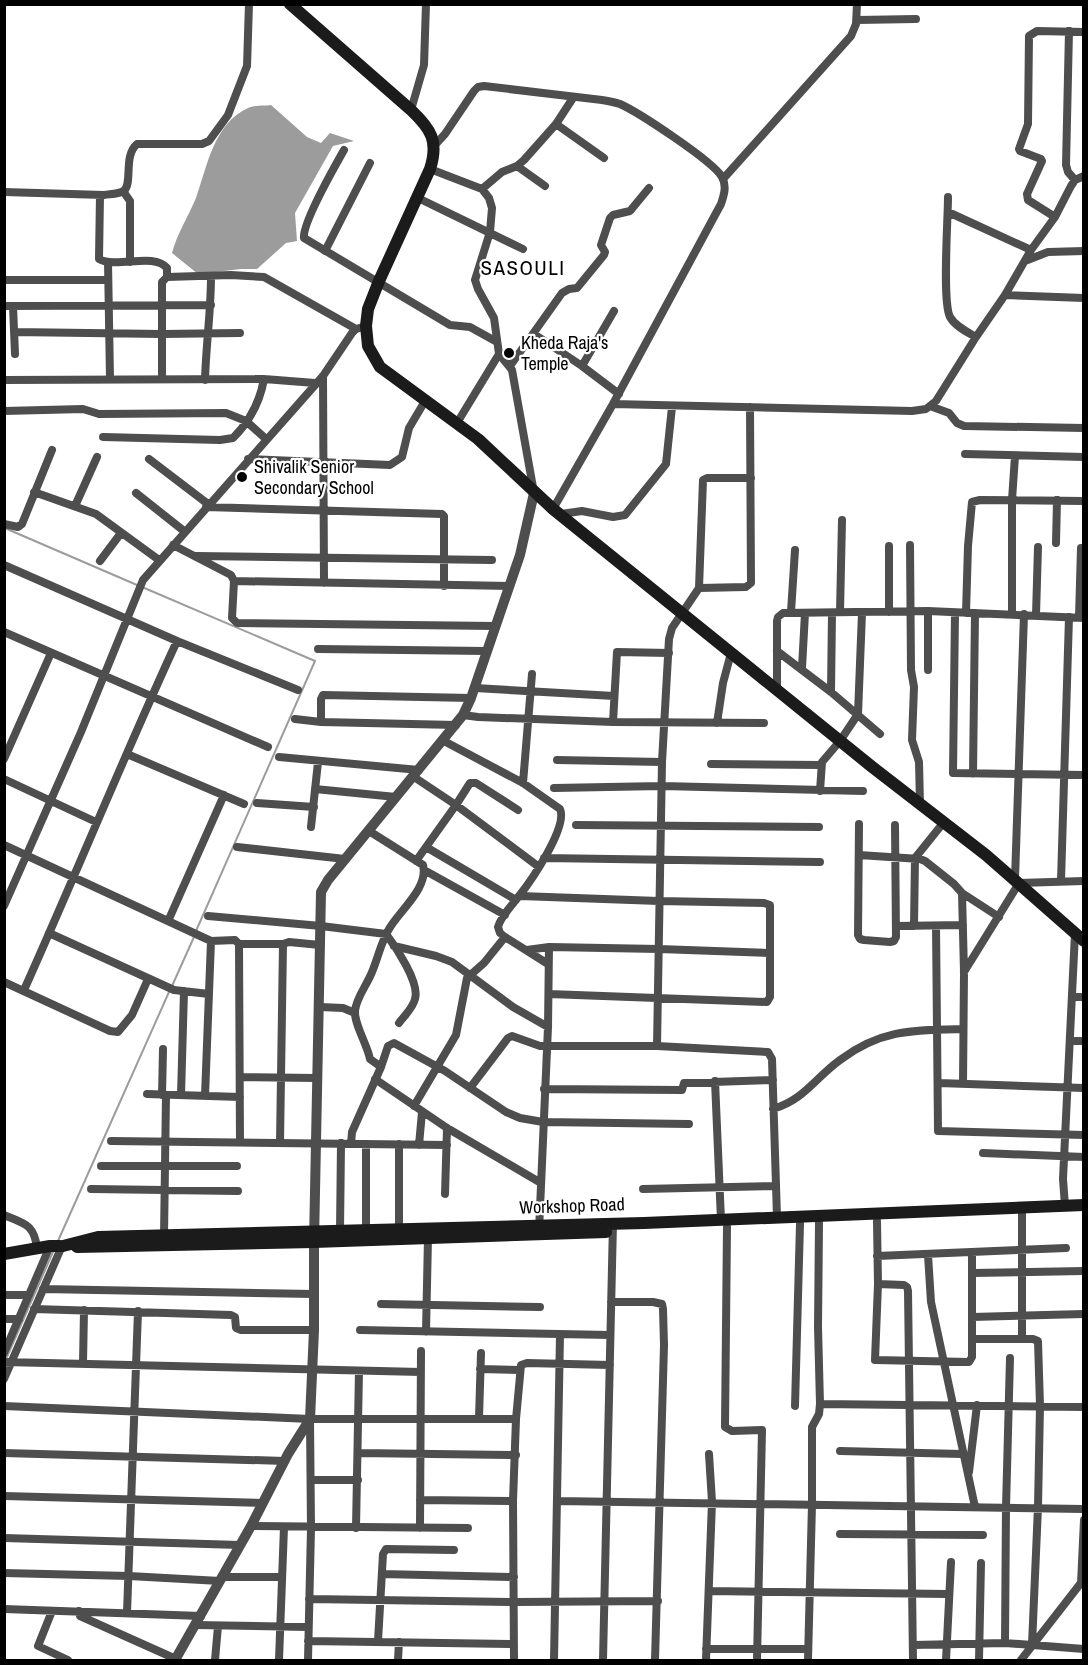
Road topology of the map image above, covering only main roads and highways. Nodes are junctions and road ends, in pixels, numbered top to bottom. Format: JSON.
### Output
{"nodes":[{"id":1,"x":290,"y":4,"type":"edge"},
{"id":2,"x":1079,"y":937,"type":"edge"},
{"id":3,"x":1083,"y":1205,"type":"edge"},
{"id":4,"x":1022,"y":1212,"type":"junction"},
{"id":5,"x":1083,"y":1214,"type":"edge"},
{"id":6,"x":724,"y":1223,"type":"junction"},
{"id":7,"x":539,"y":1230,"type":"junction"},
{"id":8,"x":314,"y":1237,"type":"junction"},
{"id":9,"x":54,"y":1246,"type":"junction"},
{"id":10,"x":4,"y":1254,"type":"edge"}],
"edges":[{"from":1,"to":2,"type":"main road"},
{"from":3,"to":4,"type":"main road","name":"Workshop Road"},
{"from":4,"to":5,"type":"main road","name":"Workshop Road"},
{"from":4,"to":6,"type":"main road","name":"Workshop Road"},
{"from":4,"to":6,"type":"main road","name":"Workshop Road"},
{"from":6,"to":7,"type":"main road","name":"Workshop Road"},
{"from":7,"to":8,"type":"main road","name":"Workshop Road"},
{"from":7,"to":8,"type":"main road","name":"Workshop Road"},
{"from":8,"to":9,"type":"main road","name":"Workshop Road"},
{"from":8,"to":9,"type":"main road","name":"Workshop Road"},
{"from":9,"to":10,"type":"main road","name":"Workshop Road"}]}
